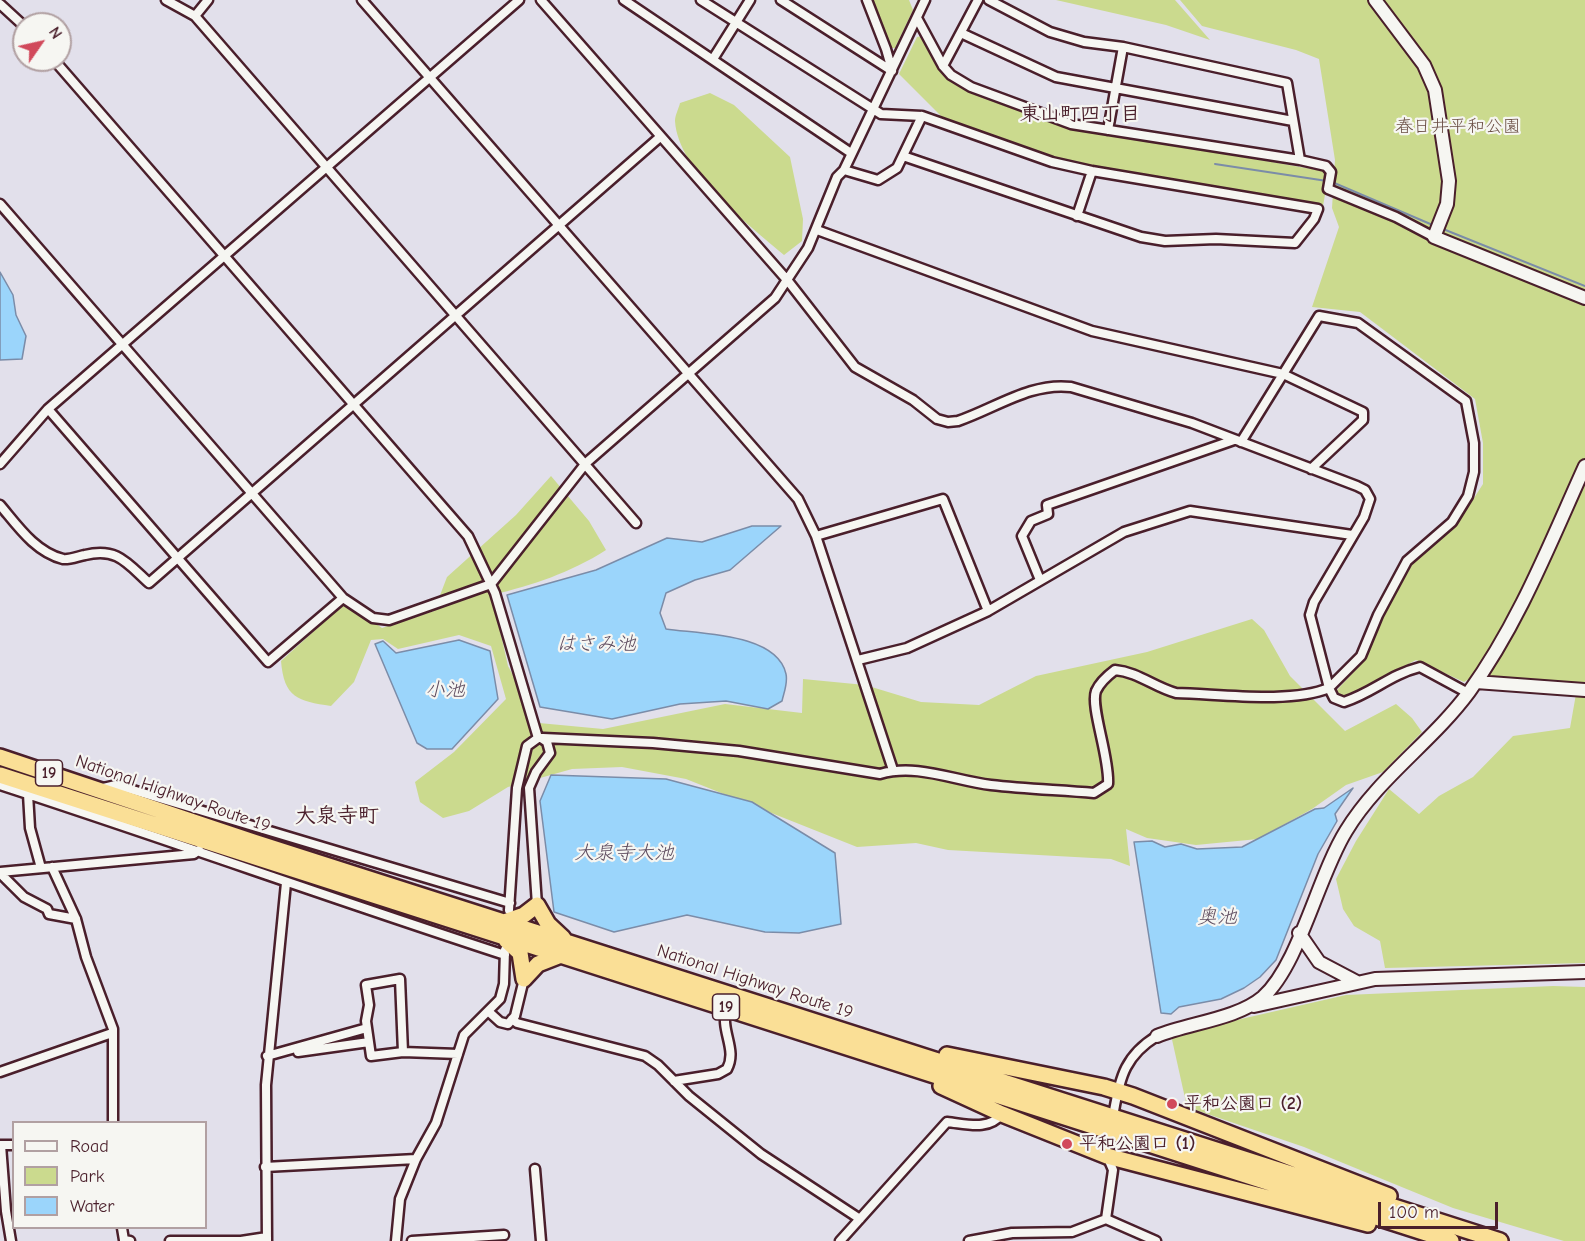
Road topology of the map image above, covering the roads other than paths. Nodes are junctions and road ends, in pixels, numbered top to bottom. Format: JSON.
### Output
{"nodes":[{"id":1,"x":166,"y":0,"type":"edge"},
{"id":2,"x":208,"y":0,"type":"edge"},
{"id":3,"x":362,"y":0,"type":"edge"},
{"id":4,"x":519,"y":0,"type":"edge"},
{"id":5,"x":541,"y":0,"type":"edge"},
{"id":6,"x":624,"y":0,"type":"edge"},
{"id":7,"x":701,"y":0,"type":"edge"},
{"id":8,"x":750,"y":0,"type":"edge"},
{"id":9,"x":781,"y":0,"type":"edge"},
{"id":10,"x":926,"y":0,"type":"edge"},
{"id":11,"x":978,"y":0,"type":"edge"},
{"id":12,"x":989,"y":0,"type":"edge"},
{"id":13,"x":1376,"y":0,"type":"edge"},
{"id":14,"x":866,"y":1,"type":"edge"},
{"id":15,"x":0,"y":4,"type":"edge"},
{"id":16,"x":12,"y":15,"type":"edge"},
{"id":17,"x":195,"y":16,"type":"junction"},
{"id":18,"x":917,"y":18,"type":"junction"},
{"id":19,"x":736,"y":23,"type":"junction"},
{"id":20,"x":961,"y":33,"type":"junction"},
{"id":21,"x":1124,"y":46,"type":"junction"},
{"id":22,"x":713,"y":59,"type":"junction"},
{"id":23,"x":943,"y":66,"type":"junction"},
{"id":24,"x":892,"y":70,"type":"junction"},
{"id":25,"x":64,"y":72,"type":"edge"},
{"id":26,"x":430,"y":78,"type":"junction"},
{"id":27,"x":1115,"y":89,"type":"junction"},
{"id":28,"x":873,"y":110,"type":"junction"},
{"id":29,"x":922,"y":116,"type":"junction"},
{"id":30,"x":1293,"y":121,"type":"junction"},
{"id":31,"x":1108,"y":130,"type":"junction"},
{"id":32,"x":660,"y":137,"type":"junction"},
{"id":33,"x":851,"y":153,"type":"junction"},
{"id":34,"x":903,"y":156,"type":"junction"},
{"id":35,"x":1300,"y":160,"type":"junction"},
{"id":36,"x":327,"y":167,"type":"junction"},
{"id":37,"x":844,"y":170,"type":"junction"},
{"id":38,"x":1092,"y":171,"type":"junction"},
{"id":39,"x":0,"y":204,"type":"edge"},
{"id":40,"x":1077,"y":216,"type":"junction"},
{"id":41,"x":558,"y":225,"type":"junction"},
{"id":42,"x":817,"y":230,"type":"junction"},
{"id":43,"x":1434,"y":237,"type":"junction"},
{"id":44,"x":224,"y":257,"type":"junction"},
{"id":45,"x":788,"y":281,"type":"junction"},
{"id":46,"x":1584,"y":295,"type":"edge"},
{"id":47,"x":456,"y":314,"type":"junction"},
{"id":48,"x":123,"y":345,"type":"junction"},
{"id":49,"x":1283,"y":374,"type":"junction"},
{"id":50,"x":688,"y":375,"type":"junction"},
{"id":51,"x":353,"y":404,"type":"junction"},
{"id":52,"x":48,"y":409,"type":"junction"},
{"id":53,"x":1238,"y":441,"type":"junction"},
{"id":54,"x":0,"y":464,"type":"edge"},
{"id":55,"x":586,"y":464,"type":"junction"},
{"id":56,"x":1585,"y":466,"type":"edge"},
{"id":57,"x":1311,"y":469,"type":"junction"},
{"id":58,"x":251,"y":493,"type":"junction"},
{"id":59,"x":0,"y":505,"type":"edge"},
{"id":60,"x":636,"y":523,"type":"dead end"},
{"id":61,"x":1352,"y":535,"type":"junction"},
{"id":62,"x":816,"y":536,"type":"junction"},
{"id":63,"x":177,"y":558,"type":"junction"},
{"id":64,"x":1040,"y":580,"type":"junction"},
{"id":65,"x":491,"y":584,"type":"junction"},
{"id":66,"x":343,"y":598,"type":"junction"},
{"id":67,"x":987,"y":611,"type":"junction"},
{"id":68,"x":858,"y":660,"type":"junction"},
{"id":69,"x":1476,"y":682,"type":"junction"},
{"id":70,"x":1329,"y":688,"type":"junction"},
{"id":71,"x":1585,"y":690,"type":"edge"},
{"id":72,"x":1468,"y":693,"type":"junction"},
{"id":73,"x":540,"y":738,"type":"junction"},
{"id":74,"x":0,"y":757,"type":"edge"},
{"id":75,"x":893,"y":770,"type":"junction"},
{"id":76,"x":0,"y":775,"type":"edge"},
{"id":77,"x":0,"y":785,"type":"edge"},
{"id":78,"x":99,"y":789,"type":"junction"},
{"id":79,"x":27,"y":794,"type":"junction"},
{"id":80,"x":199,"y":850,"type":"junction"},
{"id":81,"x":334,"y":850,"type":"junction"},
{"id":82,"x":52,"y":867,"type":"junction"},
{"id":83,"x":41,"y":868,"type":"junction"},
{"id":84,"x":0,"y":873,"type":"edge"},
{"id":85,"x":327,"y":873,"type":"junction"},
{"id":86,"x":286,"y":884,"type":"junction"},
{"id":87,"x":320,"y":894,"type":"junction"},
{"id":88,"x":537,"y":905,"type":"junction"},
{"id":89,"x":76,"y":919,"type":"junction"},
{"id":90,"x":506,"y":929,"type":"junction"},
{"id":91,"x":1299,"y":933,"type":"junction"},
{"id":92,"x":564,"y":948,"type":"junction"},
{"id":93,"x":1585,"y":972,"type":"edge"},
{"id":94,"x":524,"y":979,"type":"junction"},
{"id":95,"x":1357,"y":982,"type":"junction"},
{"id":96,"x":727,"y":1008,"type":"junction"},
{"id":97,"x":1247,"y":1008,"type":"junction"},
{"id":98,"x":489,"y":1012,"type":"junction"},
{"id":99,"x":512,"y":1019,"type":"junction"},
{"id":100,"x":367,"y":1028,"type":"junction"},
{"id":101,"x":112,"y":1033,"type":"junction"},
{"id":102,"x":1157,"y":1036,"type":"joint"},
{"id":103,"x":369,"y":1042,"type":"junction"},
{"id":104,"x":403,"y":1052,"type":"junction"},
{"id":105,"x":458,"y":1054,"type":"junction"},
{"id":106,"x":267,"y":1056,"type":"junction"},
{"id":107,"x":915,"y":1061,"type":"junction"},
{"id":108,"x":0,"y":1072,"type":"edge"},
{"id":109,"x":674,"y":1081,"type":"junction"},
{"id":110,"x":1117,"y":1092,"type":"junction"},
{"id":111,"x":1114,"y":1111,"type":"dead end"},
{"id":112,"x":1002,"y":1114,"type":"junction"},
{"id":113,"x":113,"y":1121,"type":"edge"},
{"id":114,"x":1105,"y":1140,"type":"dead end"},
{"id":115,"x":1,"y":1145,"type":"edge"},
{"id":116,"x":1107,"y":1156,"type":"junction"},
{"id":117,"x":416,"y":1160,"type":"junction"},
{"id":118,"x":265,"y":1167,"type":"junction"},
{"id":119,"x":534,"y":1169,"type":"dead end"},
{"id":120,"x":6,"y":1211,"type":"edge"},
{"id":121,"x":860,"y":1219,"type":"junction"},
{"id":122,"x":1106,"y":1219,"type":"junction"},
{"id":123,"x":121,"y":1229,"type":"edge"},
{"id":124,"x":504,"y":1235,"type":"dead end"},
{"id":125,"x":1437,"y":1236,"type":"edge"},
{"id":126,"x":267,"y":1239,"type":"edge"},
{"id":127,"x":11,"y":1241,"type":"edge"},
{"id":128,"x":130,"y":1241,"type":"edge"},
{"id":129,"x":170,"y":1241,"type":"edge"},
{"id":130,"x":396,"y":1241,"type":"edge"},
{"id":131,"x":412,"y":1241,"type":"edge"},
{"id":132,"x":541,"y":1241,"type":"edge"},
{"id":133,"x":840,"y":1241,"type":"edge"},
{"id":134,"x":969,"y":1241,"type":"edge"},
{"id":135,"x":1156,"y":1241,"type":"edge"},
{"id":136,"x":1500,"y":1241,"type":"edge"}],
"edges":[{"from":1,"to":17,"type":"street"},
{"from":2,"to":17,"type":"street"},
{"from":3,"to":26,"type":"street"},
{"from":4,"to":26,"type":"street"},
{"from":5,"to":32,"type":"street"},
{"from":6,"to":22,"type":"street"},
{"from":7,"to":19,"type":"street"},
{"from":8,"to":19,"type":"street"},
{"from":9,"to":24,"type":"street"},
{"from":10,"to":18,"type":"street"},
{"from":11,"to":20,"type":"street"},
{"from":12,"to":21,"type":"street"},
{"from":13,"to":43,"type":"street"},
{"from":14,"to":24,"type":"street"},
{"from":15,"to":16,"type":"street"},
{"from":17,"to":36,"type":"street"},
{"from":18,"to":23,"type":"street"},
{"from":18,"to":24,"type":"street"},
{"from":19,"to":22,"type":"street"},
{"from":19,"to":28,"type":"street"},
{"from":20,"to":23,"type":"street"},
{"from":20,"to":27,"type":"street"},
{"from":21,"to":27,"type":"street"},
{"from":21,"to":30,"type":"street"},
{"from":22,"to":33,"type":"street"},
{"from":23,"to":31,"type":"street"},
{"from":24,"to":28,"type":"street"},
{"from":25,"to":44,"type":"street"},
{"from":26,"to":36,"type":"street"},
{"from":26,"to":41,"type":"street"},
{"from":27,"to":30,"type":"street"},
{"from":27,"to":31,"type":"street"},
{"from":28,"to":29,"type":"street"},
{"from":28,"to":33,"type":"street"},
{"from":29,"to":34,"type":"street"},
{"from":29,"to":38,"type":"street"},
{"from":30,"to":35,"type":"street"},
{"from":31,"to":35,"type":"street"},
{"from":32,"to":41,"type":"street"},
{"from":32,"to":45,"type":"street"},
{"from":33,"to":37,"type":"street"},
{"from":34,"to":37,"type":"street"},
{"from":34,"to":40,"type":"street"},
{"from":35,"to":43,"type":"street"},
{"from":36,"to":44,"type":"street"},
{"from":36,"to":47,"type":"street"},
{"from":37,"to":42,"type":"street"},
{"from":38,"to":40,"type":"street"},
{"from":38,"to":40,"type":"street"},
{"from":39,"to":48,"type":"street"},
{"from":41,"to":47,"type":"street"},
{"from":41,"to":50,"type":"street"},
{"from":42,"to":45,"type":"street"},
{"from":42,"to":49,"type":"street"},
{"from":43,"to":46,"type":"street"},
{"from":44,"to":48,"type":"street"},
{"from":44,"to":51,"type":"street"},
{"from":45,"to":50,"type":"street"},
{"from":45,"to":53,"type":"street"},
{"from":47,"to":51,"type":"street"},
{"from":47,"to":55,"type":"street"},
{"from":48,"to":52,"type":"street"},
{"from":48,"to":58,"type":"street"},
{"from":49,"to":53,"type":"street"},
{"from":49,"to":57,"type":"street"},
{"from":49,"to":70,"type":"street"},
{"from":50,"to":55,"type":"street"},
{"from":50,"to":62,"type":"street"},
{"from":51,"to":58,"type":"street"},
{"from":51,"to":65,"type":"street"},
{"from":52,"to":54,"type":"street"},
{"from":52,"to":63,"type":"street"},
{"from":53,"to":57,"type":"street"},
{"from":53,"to":64,"type":"street"},
{"from":55,"to":60,"type":"street"},
{"from":55,"to":65,"type":"street"},
{"from":56,"to":69,"type":"street"},
{"from":57,"to":61,"type":"street"},
{"from":58,"to":63,"type":"street"},
{"from":58,"to":66,"type":"street"},
{"from":59,"to":63,"type":"street"},
{"from":61,"to":64,"type":"street"},
{"from":61,"to":70,"type":"street"},
{"from":62,"to":67,"type":"street"},
{"from":62,"to":68,"type":"street"},
{"from":63,"to":66,"type":"street"},
{"from":64,"to":67,"type":"street"},
{"from":65,"to":66,"type":"street"},
{"from":65,"to":73,"type":"street"},
{"from":67,"to":68,"type":"street"},
{"from":68,"to":75,"type":"street"},
{"from":69,"to":71,"type":"street"},
{"from":69,"to":72,"type":"street"},
{"from":70,"to":72,"type":"street"},
{"from":70,"to":75,"type":"street"},
{"from":72,"to":91,"type":"street"},
{"from":73,"to":75,"type":"street"},
{"from":73,"to":88,"type":"street"},
{"from":73,"to":90,"type":"street"},
{"from":74,"to":78,"type":"highway","name":"National Highway Route 19","number":"19"},
{"from":76,"to":85,"type":"highway","name":"National Highway Route 19","number":"19"},
{"from":77,"to":79,"type":"street"},
{"from":78,"to":81,"type":"street"},
{"from":78,"to":85,"type":"highway","name":"National Highway Route 19","number":"19"},
{"from":79,"to":80,"type":"street"},
{"from":79,"to":83,"type":"street"},
{"from":80,"to":82,"type":"street"},
{"from":80,"to":86,"type":"street"},
{"from":81,"to":85,"type":"street"},
{"from":81,"to":90,"type":"street"},
{"from":82,"to":83,"type":"street"},
{"from":82,"to":89,"type":"street"},
{"from":83,"to":84,"type":"street"},
{"from":84,"to":89,"type":"street"},
{"from":85,"to":87,"type":"street"},
{"from":85,"to":90,"type":"highway","name":"National Highway Route 19","number":"19"},
{"from":86,"to":87,"type":"street"},
{"from":86,"to":106,"type":"street"},
{"from":87,"to":90,"type":"street"},
{"from":88,"to":90,"type":"highway"},
{"from":88,"to":92,"type":"highway"},
{"from":89,"to":101,"type":"street"},
{"from":90,"to":92,"type":"highway","name":"National Highway Route 19","number":"19"},
{"from":90,"to":94,"type":"highway"},
{"from":90,"to":98,"type":"street"},
{"from":91,"to":95,"type":"street"},
{"from":91,"to":97,"type":"street"},
{"from":92,"to":94,"type":"highway"},
{"from":92,"to":96,"type":"highway","name":"National Highway Route 19","number":"19"},
{"from":92,"to":107,"type":"highway","name":"National Highway Route 19","number":"19"},
{"from":93,"to":95,"type":"street"},
{"from":94,"to":99,"type":"street"},
{"from":95,"to":97,"type":"street"},
{"from":96,"to":107,"type":"highway","name":"National Highway Route 19","number":"19"},
{"from":96,"to":109,"type":"street"},
{"from":97,"to":102,"type":"street"},
{"from":98,"to":99,"type":"street"},
{"from":98,"to":105,"type":"street"},
{"from":99,"to":109,"type":"street"},
{"from":100,"to":103,"type":"street"},
{"from":100,"to":104,"type":"street"},
{"from":100,"to":106,"type":"street"},
{"from":101,"to":108,"type":"street"},
{"from":101,"to":113,"type":"street"},
{"from":102,"to":110,"type":"street"},
{"from":103,"to":104,"type":"street"},
{"from":103,"to":106,"type":"street"},
{"from":104,"to":105,"type":"street"},
{"from":105,"to":117,"type":"street"},
{"from":106,"to":118,"type":"street"},
{"from":107,"to":110,"type":"highway"},
{"from":107,"to":112,"type":"highway"},
{"from":107,"to":125,"type":"highway","name":"National Highway Route 19","number":"19"},
{"from":109,"to":121,"type":"street"},
{"from":110,"to":111,"type":"street"},
{"from":110,"to":125,"type":"highway"},
{"from":112,"to":116,"type":"highway"},
{"from":112,"to":121,"type":"street"},
{"from":114,"to":116,"type":"street"},
{"from":115,"to":120,"type":"street"},
{"from":116,"to":122,"type":"street"},
{"from":116,"to":125,"type":"highway"},
{"from":117,"to":118,"type":"street"},
{"from":117,"to":130,"type":"street"},
{"from":118,"to":126,"type":"street"},
{"from":119,"to":132,"type":"street"},
{"from":120,"to":127,"type":"street"},
{"from":121,"to":133,"type":"street"},
{"from":122,"to":134,"type":"street"},
{"from":122,"to":135,"type":"street"},
{"from":123,"to":128,"type":"street"},
{"from":124,"to":131,"type":"street"},
{"from":125,"to":136,"type":"highway","name":"National Highway Route 19","number":"19"},
{"from":126,"to":129,"type":"street"}]}
